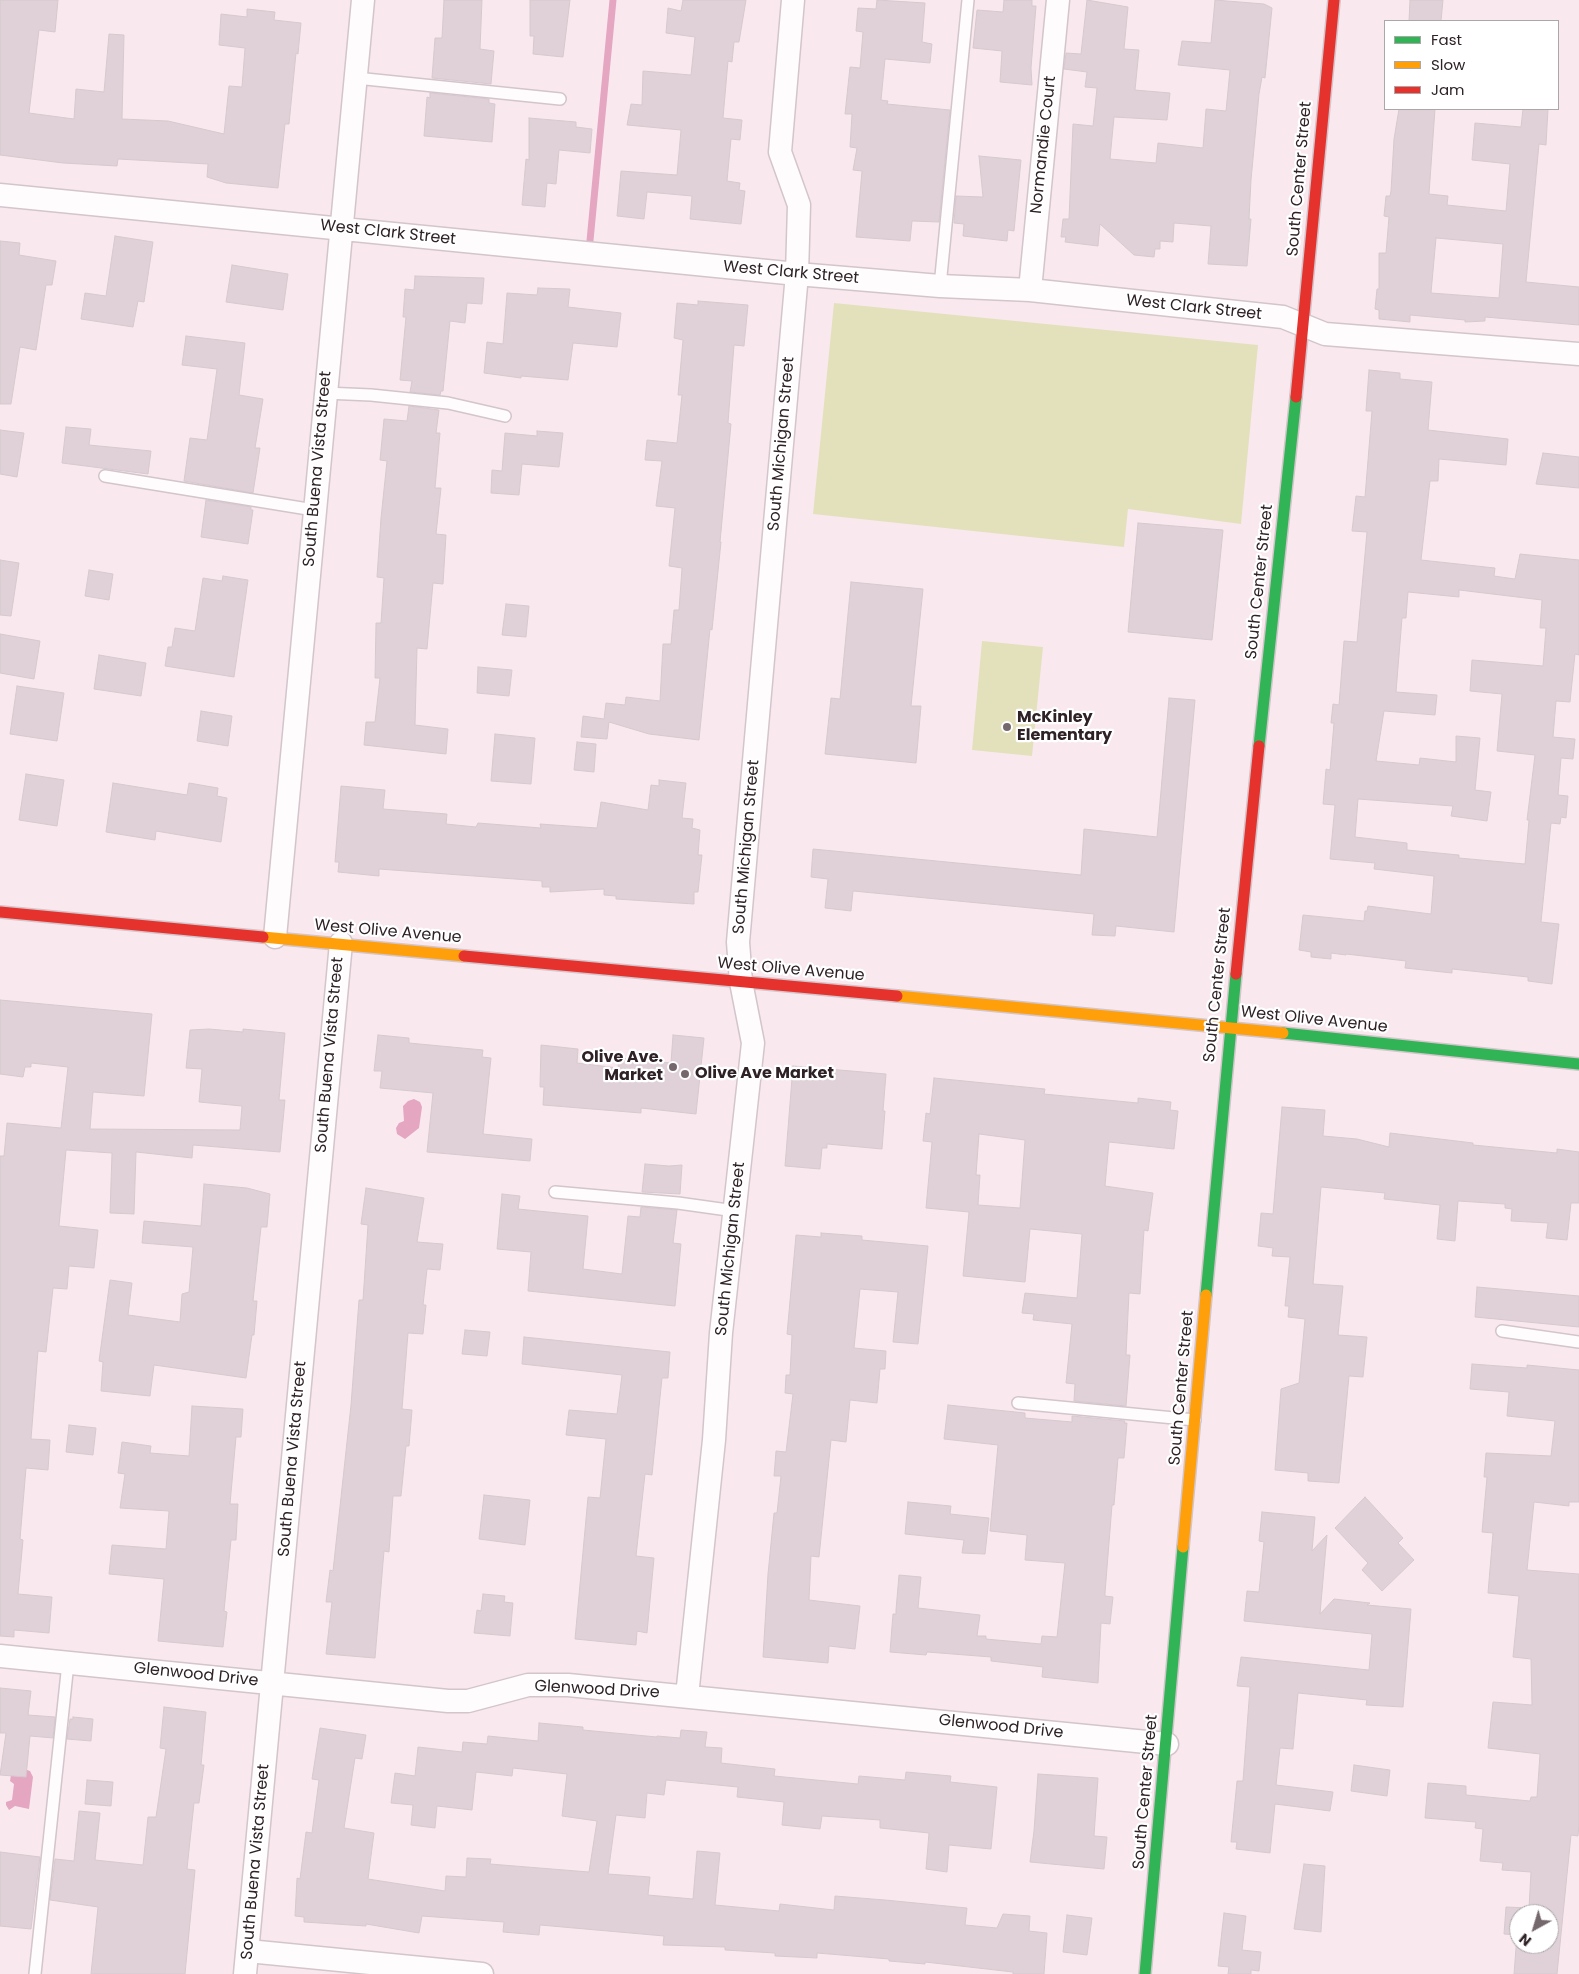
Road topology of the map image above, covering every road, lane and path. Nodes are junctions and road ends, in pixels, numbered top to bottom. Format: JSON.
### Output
{"nodes":[{"id":1,"x":363,"y":0,"type":"edge"},
{"id":2,"x":792,"y":0,"type":"edge"},
{"id":3,"x":968,"y":0,"type":"edge"},
{"id":4,"x":1058,"y":0,"type":"edge"},
{"id":5,"x":1334,"y":0,"type":"edge"},
{"id":6,"x":356,"y":78,"type":"junction"},
{"id":7,"x":560,"y":99,"type":"dead end"},
{"id":8,"x":0,"y":195,"type":"edge"},
{"id":9,"x":341,"y":228,"type":"junction"},
{"id":10,"x":797,"y":274,"type":"junction"},
{"id":11,"x":940,"y":286,"type":"junction"},
{"id":12,"x":1030,"y":290,"type":"junction"},
{"id":13,"x":1303,"y":326,"type":"junction"},
{"id":14,"x":1579,"y":354,"type":"edge"},
{"id":15,"x":325,"y":393,"type":"junction"},
{"id":16,"x":505,"y":416,"type":"dead end"},
{"id":17,"x":105,"y":476,"type":"dead end"},
{"id":18,"x":314,"y":510,"type":"junction"},
{"id":19,"x":0,"y":912,"type":"edge"},
{"id":20,"x":275,"y":937,"type":"junction"},
{"id":21,"x":341,"y":943,"type":"junction"},
{"id":22,"x":741,"y":982,"type":"junction"},
{"id":23,"x":1230,"y":1028,"type":"junction"},
{"id":24,"x":1579,"y":1064,"type":"edge"},
{"id":25,"x":555,"y":1192,"type":"dead end"},
{"id":26,"x":735,"y":1211,"type":"junction"},
{"id":27,"x":1502,"y":1331,"type":"dead end"},
{"id":28,"x":1579,"y":1342,"type":"edge"},
{"id":29,"x":1018,"y":1403,"type":"dead end"},
{"id":30,"x":1195,"y":1420,"type":"junction"},
{"id":31,"x":0,"y":1656,"type":"edge"},
{"id":32,"x":68,"y":1662,"type":"junction"},
{"id":33,"x":272,"y":1683,"type":"junction"},
{"id":34,"x":687,"y":1696,"type":"junction"},
{"id":35,"x":1167,"y":1744,"type":"junction"},
{"id":36,"x":248,"y":1951,"type":"junction"},
{"id":37,"x":35,"y":1974,"type":"edge"},
{"id":38,"x":246,"y":1974,"type":"edge"},
{"id":39,"x":482,"y":1974,"type":"edge"},
{"id":40,"x":1145,"y":1974,"type":"edge"}],
"edges":[{"from":1,"to":6,"type":"street","name":"South Buena Vista Street"},
{"from":2,"to":10,"type":"street","name":"South Michigan Street"},
{"from":3,"to":11,"type":"lane"},
{"from":4,"to":12,"type":"street","name":"Normandie Court"},
{"from":5,"to":13,"type":"street","name":"South Center Street"},
{"from":6,"to":7,"type":"lane"},
{"from":6,"to":9,"type":"street","name":"South Buena Vista Street"},
{"from":8,"to":9,"type":"street","name":"West Clark Street"},
{"from":9,"to":10,"type":"street","name":"West Clark Street"},
{"from":9,"to":15,"type":"street","name":"South Buena Vista Street"},
{"from":10,"to":11,"type":"street","name":"West Clark Street"},
{"from":10,"to":22,"type":"street","name":"South Michigan Street"},
{"from":11,"to":12,"type":"street","name":"West Clark Street"},
{"from":12,"to":13,"type":"street","name":"West Clark Street"},
{"from":13,"to":14,"type":"street","name":"West Clark Street"},
{"from":13,"to":23,"type":"street","name":"South Center Street"},
{"from":15,"to":16,"type":"lane"},
{"from":15,"to":18,"type":"street","name":"South Buena Vista Street"},
{"from":17,"to":18,"type":"lane"},
{"from":18,"to":20,"type":"street","name":"South Buena Vista Street"},
{"from":19,"to":20,"type":"street","name":"West Olive Avenue"},
{"from":20,"to":21,"type":"street","name":"West Olive Avenue"},
{"from":21,"to":22,"type":"street","name":"West Olive Avenue"},
{"from":21,"to":33,"type":"street","name":"South Buena Vista Street"},
{"from":22,"to":23,"type":"street","name":"West Olive Avenue"},
{"from":22,"to":26,"type":"street","name":"South Michigan Street"},
{"from":23,"to":24,"type":"street","name":"West Olive Avenue"},
{"from":23,"to":30,"type":"street","name":"South Center Street"},
{"from":25,"to":26,"type":"lane"},
{"from":26,"to":34,"type":"street","name":"South Michigan Street"},
{"from":27,"to":28,"type":"lane"},
{"from":29,"to":30,"type":"lane"},
{"from":30,"to":35,"type":"street","name":"South Center Street"},
{"from":31,"to":32,"type":"street","name":"Glenwood Drive"},
{"from":32,"to":33,"type":"street","name":"Glenwood Drive"},
{"from":32,"to":37,"type":"lane"},
{"from":33,"to":34,"type":"street","name":"Glenwood Drive"},
{"from":33,"to":36,"type":"street","name":"South Buena Vista Street"},
{"from":34,"to":35,"type":"street","name":"Glenwood Drive"},
{"from":35,"to":40,"type":"street","name":"South Center Street"},
{"from":36,"to":38,"type":"street","name":"South Buena Vista Street"},
{"from":36,"to":39,"type":"street"}]}
